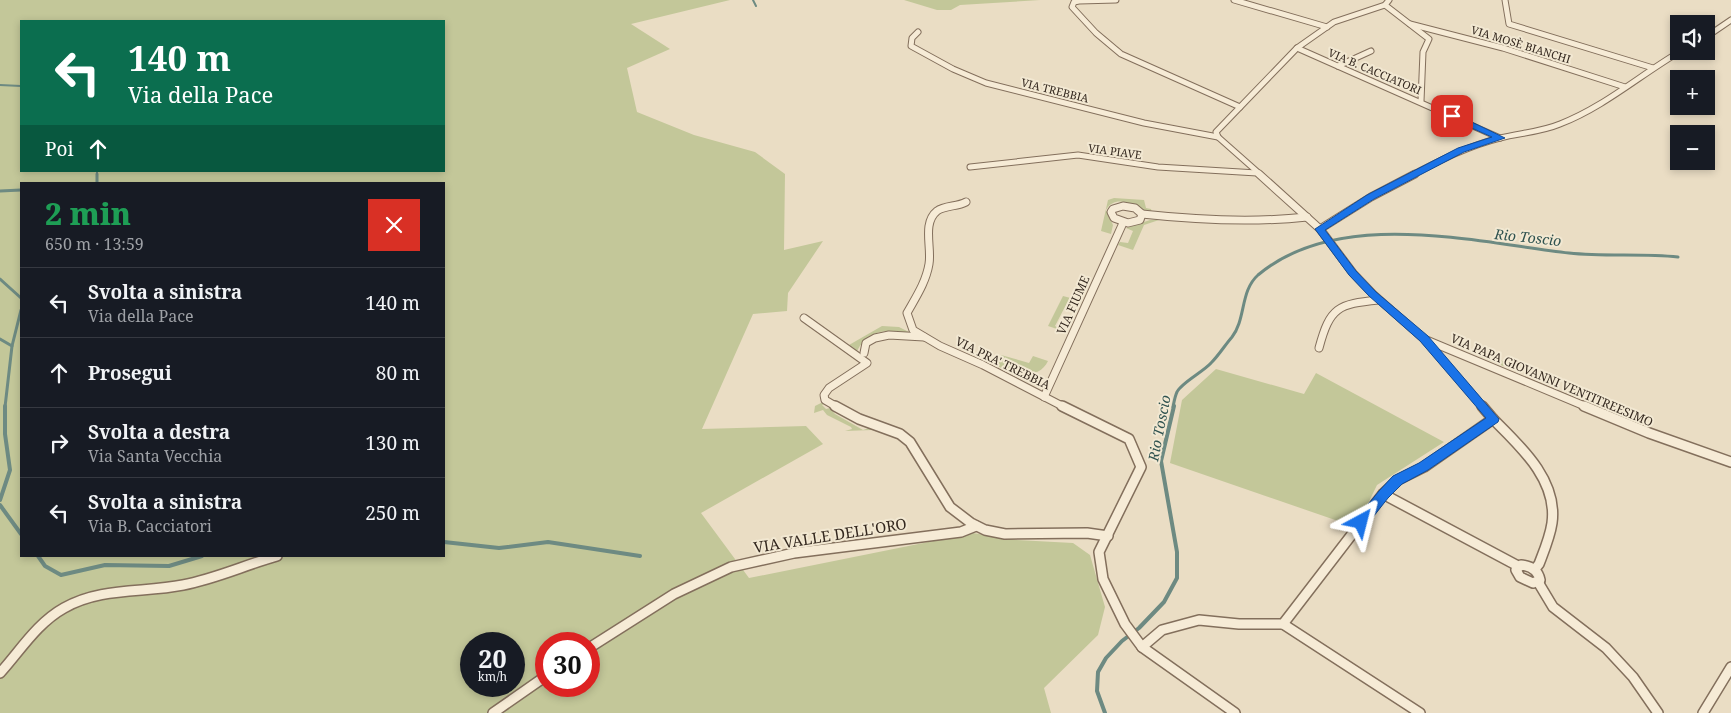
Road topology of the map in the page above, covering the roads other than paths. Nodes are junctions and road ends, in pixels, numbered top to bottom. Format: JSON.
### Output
{"nodes":[{"id":1,"x":1116,"y":0,"type":"edge"},
{"id":2,"x":1234,"y":0,"type":"edge"},
{"id":3,"x":1505,"y":0,"type":"edge"},
{"id":4,"x":1387,"y":2,"type":"edge"},
{"id":5,"x":1731,"y":20,"type":"edge"},
{"id":6,"x":1410,"y":24,"type":"junction"},
{"id":7,"x":1327,"y":27,"type":"junction"},
{"id":8,"x":1715,"y":31,"type":"edge"},
{"id":9,"x":918,"y":32,"type":"dead end"},
{"id":10,"x":1297,"y":48,"type":"junction"},
{"id":11,"x":1371,"y":51,"type":"dead end"},
{"id":12,"x":1670,"y":58,"type":"edge"},
{"id":13,"x":1338,"y":66,"type":"junction"},
{"id":14,"x":1653,"y":68,"type":"junction"},
{"id":15,"x":1625,"y":87,"type":"junction"},
{"id":16,"x":1420,"y":102,"type":"junction"},
{"id":17,"x":1240,"y":107,"type":"junction"},
{"id":18,"x":1218,"y":137,"type":"junction"},
{"id":19,"x":1500,"y":138,"type":"junction"},
{"id":20,"x":970,"y":167,"type":"dead end"},
{"id":21,"x":1257,"y":173,"type":"junction"},
{"id":22,"x":966,"y":202,"type":"dead end"},
{"id":23,"x":1142,"y":214,"type":"junction"},
{"id":24,"x":1307,"y":217,"type":"junction"},
{"id":25,"x":1123,"y":223,"type":"junction"},
{"id":26,"x":1320,"y":229,"type":"junction"},
{"id":27,"x":1379,"y":300,"type":"junction"},
{"id":28,"x":804,"y":318,"type":"dead end"},
{"id":29,"x":924,"y":337,"type":"junction"},
{"id":30,"x":1424,"y":338,"type":"junction"},
{"id":31,"x":1319,"y":348,"type":"dead end"},
{"id":32,"x":864,"y":353,"type":"dead end"},
{"id":33,"x":1044,"y":398,"type":"junction"},
{"id":34,"x":1493,"y":419,"type":"junction"},
{"id":35,"x":1731,"y":462,"type":"edge"},
{"id":36,"x":1383,"y":494,"type":"junction"},
{"id":37,"x":976,"y":526,"type":"junction"},
{"id":38,"x":1108,"y":536,"type":"junction"},
{"id":39,"x":274,"y":557,"type":"edge"},
{"id":40,"x":1518,"y":566,"type":"junction"},
{"id":41,"x":1535,"y":569,"type":"junction"},
{"id":42,"x":1538,"y":582,"type":"junction"},
{"id":43,"x":1283,"y":624,"type":"junction"},
{"id":44,"x":600,"y":641,"type":"edge"},
{"id":45,"x":1140,"y":644,"type":"junction"},
{"id":46,"x":1731,"y":667,"type":"edge"},
{"id":47,"x":0,"y":673,"type":"edge"},
{"id":48,"x":535,"y":684,"type":"edge"},
{"id":49,"x":493,"y":713,"type":"edge"},
{"id":50,"x":1235,"y":713,"type":"edge"},
{"id":51,"x":1420,"y":713,"type":"edge"},
{"id":52,"x":1658,"y":713,"type":"edge"},
{"id":53,"x":1703,"y":713,"type":"edge"}],
"edges":[{"from":1,"to":17,"type":"street"},
{"from":2,"to":7,"type":"street"},
{"from":3,"to":14,"type":"street"},
{"from":4,"to":6,"type":"street"},
{"from":4,"to":7,"type":"street"},
{"from":5,"to":8,"type":"street"},
{"from":6,"to":15,"type":"street","name":"VIA MOSÈ BIANCHI"},
{"from":6,"to":16,"type":"street"},
{"from":7,"to":10,"type":"street"},
{"from":9,"to":18,"type":"street","name":"VIA TREBBIA"},
{"from":10,"to":13,"type":"street","name":"VIA B. CACCIATORI"},
{"from":10,"to":17,"type":"street"},
{"from":11,"to":13,"type":"street"},
{"from":12,"to":14,"type":"street"},
{"from":13,"to":16,"type":"street","name":"VIA B. CACCIATORI"},
{"from":14,"to":15,"type":"street"},
{"from":15,"to":19,"type":"street"},
{"from":16,"to":19,"type":"street","name":"VIA B. CACCIATORI"},
{"from":17,"to":18,"type":"street"},
{"from":18,"to":21,"type":"street","name":"VIA PAPA GIOVANNI VENTITREESIMO"},
{"from":19,"to":26,"type":"street"},
{"from":20,"to":21,"type":"street","name":"VIA PIAVE"},
{"from":21,"to":24,"type":"street","name":"VIA PAPA GIOVANNI VENTITREESIMO"},
{"from":22,"to":29,"type":"street","name":"VIA PRA' TREBBIA"},
{"from":23,"to":24,"type":"street"},
{"from":23,"to":25,"type":"street"},
{"from":23,"to":25,"type":"street"},
{"from":24,"to":26,"type":"street","name":"VIA PAPA GIOVANNI VENTITREESIMO"},
{"from":25,"to":33,"type":"street","name":"VIA FIUME"},
{"from":26,"to":27,"type":"street","name":"VIA PAPA GIOVANNI VENTITREESIMO"},
{"from":27,"to":30,"type":"street","name":"VIA PAPA GIOVANNI VENTITREESIMO"},
{"from":27,"to":31,"type":"street"},
{"from":28,"to":37,"type":"street"},
{"from":29,"to":32,"type":"street"},
{"from":29,"to":33,"type":"street","name":"VIA PRA' TREBBIA"},
{"from":30,"to":34,"type":"street"},
{"from":30,"to":35,"type":"street","name":"VIA PAPA GIOVANNI VENTITREESIMO"},
{"from":33,"to":38,"type":"street","name":"VIA PRA' TREBBIA"},
{"from":34,"to":36,"type":"street"},
{"from":34,"to":41,"type":"street"},
{"from":36,"to":40,"type":"street"},
{"from":36,"to":43,"type":"street"},
{"from":37,"to":38,"type":"street"},
{"from":37,"to":44,"type":"street","name":"VIA VALLE DELL'ORO"},
{"from":38,"to":45,"type":"street","name":"VIA PRA' TREBBIA"},
{"from":39,"to":47,"type":"street"},
{"from":40,"to":41,"type":"street"},
{"from":40,"to":42,"type":"street"},
{"from":41,"to":42,"type":"street"},
{"from":42,"to":52,"type":"street"},
{"from":43,"to":45,"type":"street"},
{"from":43,"to":51,"type":"street"},
{"from":45,"to":50,"type":"street","name":"VIA PRA' TREBBIA"},
{"from":46,"to":53,"type":"street"},
{"from":48,"to":49,"type":"street"}]}
